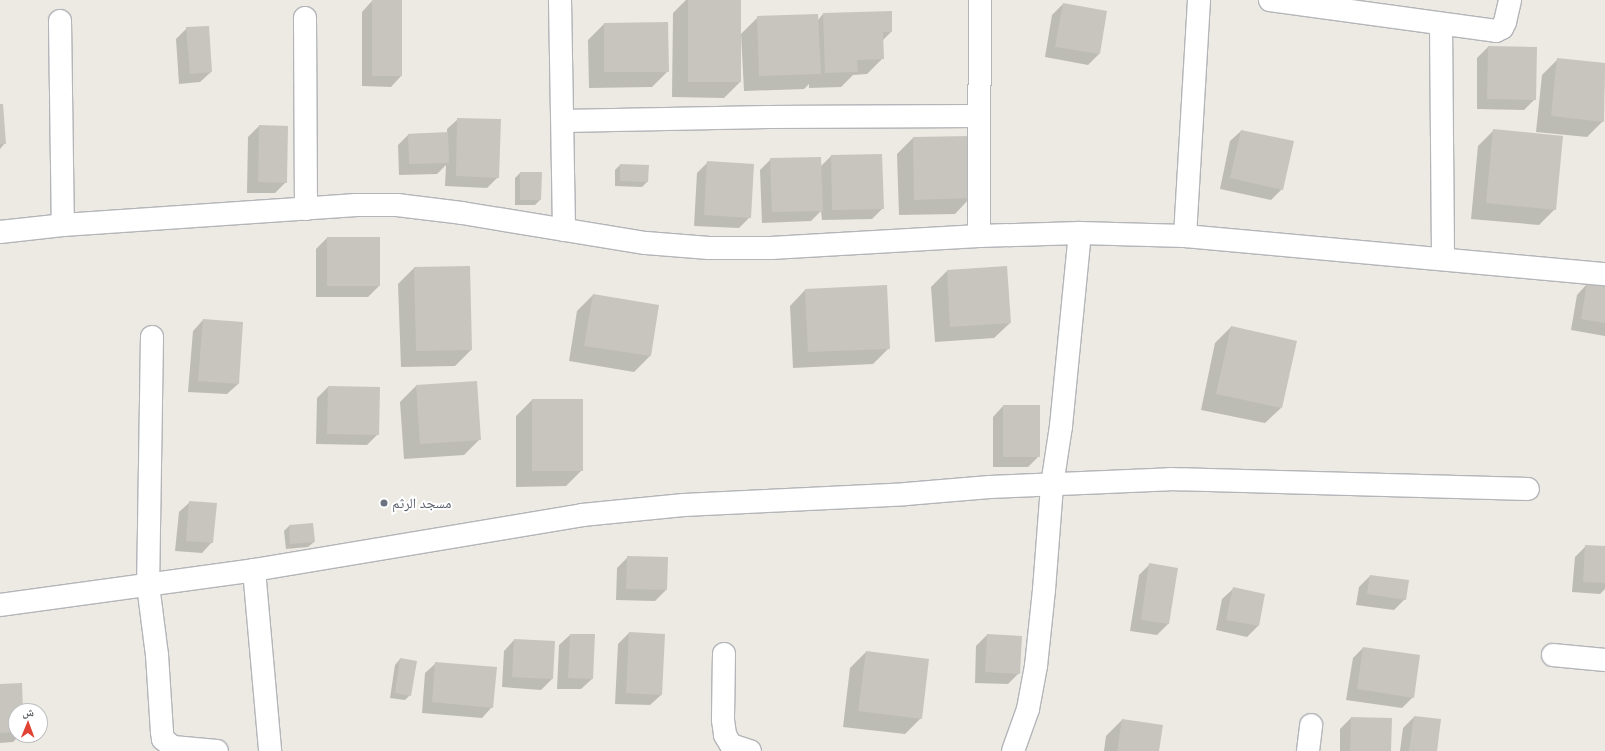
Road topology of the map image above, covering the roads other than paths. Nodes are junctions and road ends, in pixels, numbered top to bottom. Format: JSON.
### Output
{"nodes":[{"id":1,"x":560,"y":0,"type":"edge"},
{"id":2,"x":980,"y":0,"type":"edge"},
{"id":3,"x":1199,"y":0,"type":"edge"},
{"id":4,"x":1270,"y":0,"type":"edge"},
{"id":5,"x":1510,"y":0,"type":"edge"},
{"id":6,"x":305,"y":18,"type":"dead end"},
{"id":7,"x":60,"y":21,"type":"dead end"},
{"id":8,"x":1441,"y":24,"type":"junction"},
{"id":9,"x":979,"y":116,"type":"junction"},
{"id":10,"x":563,"y":122,"type":"junction"},
{"id":11,"x":306,"y":209,"type":"junction"},
{"id":12,"x":63,"y":225,"type":"junction"},
{"id":13,"x":564,"y":230,"type":"junction"},
{"id":14,"x":0,"y":232,"type":"edge"},
{"id":15,"x":1080,"y":233,"type":"junction"},
{"id":16,"x":979,"y":236,"type":"junction"},
{"id":17,"x":1185,"y":236,"type":"junction"},
{"id":18,"x":1443,"y":258,"type":"junction"},
{"id":19,"x":1605,"y":274,"type":"edge"},
{"id":20,"x":152,"y":337,"type":"dead end"},
{"id":21,"x":1052,"y":484,"type":"junction"},
{"id":22,"x":1528,"y":489,"type":"dead end"},
{"id":23,"x":254,"y":570,"type":"junction"},
{"id":24,"x":148,"y":584,"type":"junction"},
{"id":25,"x":0,"y":605,"type":"edge"},
{"id":26,"x":724,"y":654,"type":"dead end"},
{"id":27,"x":1553,"y":655,"type":"dead end"},
{"id":28,"x":1605,"y":660,"type":"edge"},
{"id":29,"x":1311,"y":725,"type":"dead end"},
{"id":30,"x":217,"y":751,"type":"edge"},
{"id":31,"x":270,"y":751,"type":"edge"},
{"id":32,"x":750,"y":751,"type":"edge"},
{"id":33,"x":1013,"y":751,"type":"edge"},
{"id":34,"x":1308,"y":751,"type":"edge"}],
"edges":[{"from":1,"to":10,"type":"street"},
{"from":2,"to":9,"type":"street"},
{"from":3,"to":17,"type":"street"},
{"from":4,"to":8,"type":"street"},
{"from":5,"to":8,"type":"street"},
{"from":6,"to":11,"type":"street"},
{"from":7,"to":12,"type":"street"},
{"from":8,"to":18,"type":"street"},
{"from":9,"to":10,"type":"street"},
{"from":9,"to":16,"type":"street"},
{"from":10,"to":13,"type":"street"},
{"from":11,"to":12,"type":"street"},
{"from":11,"to":13,"type":"street"},
{"from":12,"to":14,"type":"street"},
{"from":13,"to":16,"type":"street"},
{"from":15,"to":16,"type":"street"},
{"from":15,"to":17,"type":"street"},
{"from":15,"to":21,"type":"street"},
{"from":17,"to":18,"type":"street"},
{"from":18,"to":19,"type":"street"},
{"from":20,"to":24,"type":"street"},
{"from":21,"to":22,"type":"street"},
{"from":21,"to":23,"type":"street"},
{"from":21,"to":33,"type":"street"},
{"from":23,"to":24,"type":"street"},
{"from":23,"to":31,"type":"street"},
{"from":24,"to":25,"type":"street"},
{"from":24,"to":30,"type":"street"},
{"from":26,"to":32,"type":"street"},
{"from":27,"to":28,"type":"street"},
{"from":29,"to":34,"type":"street"}]}
